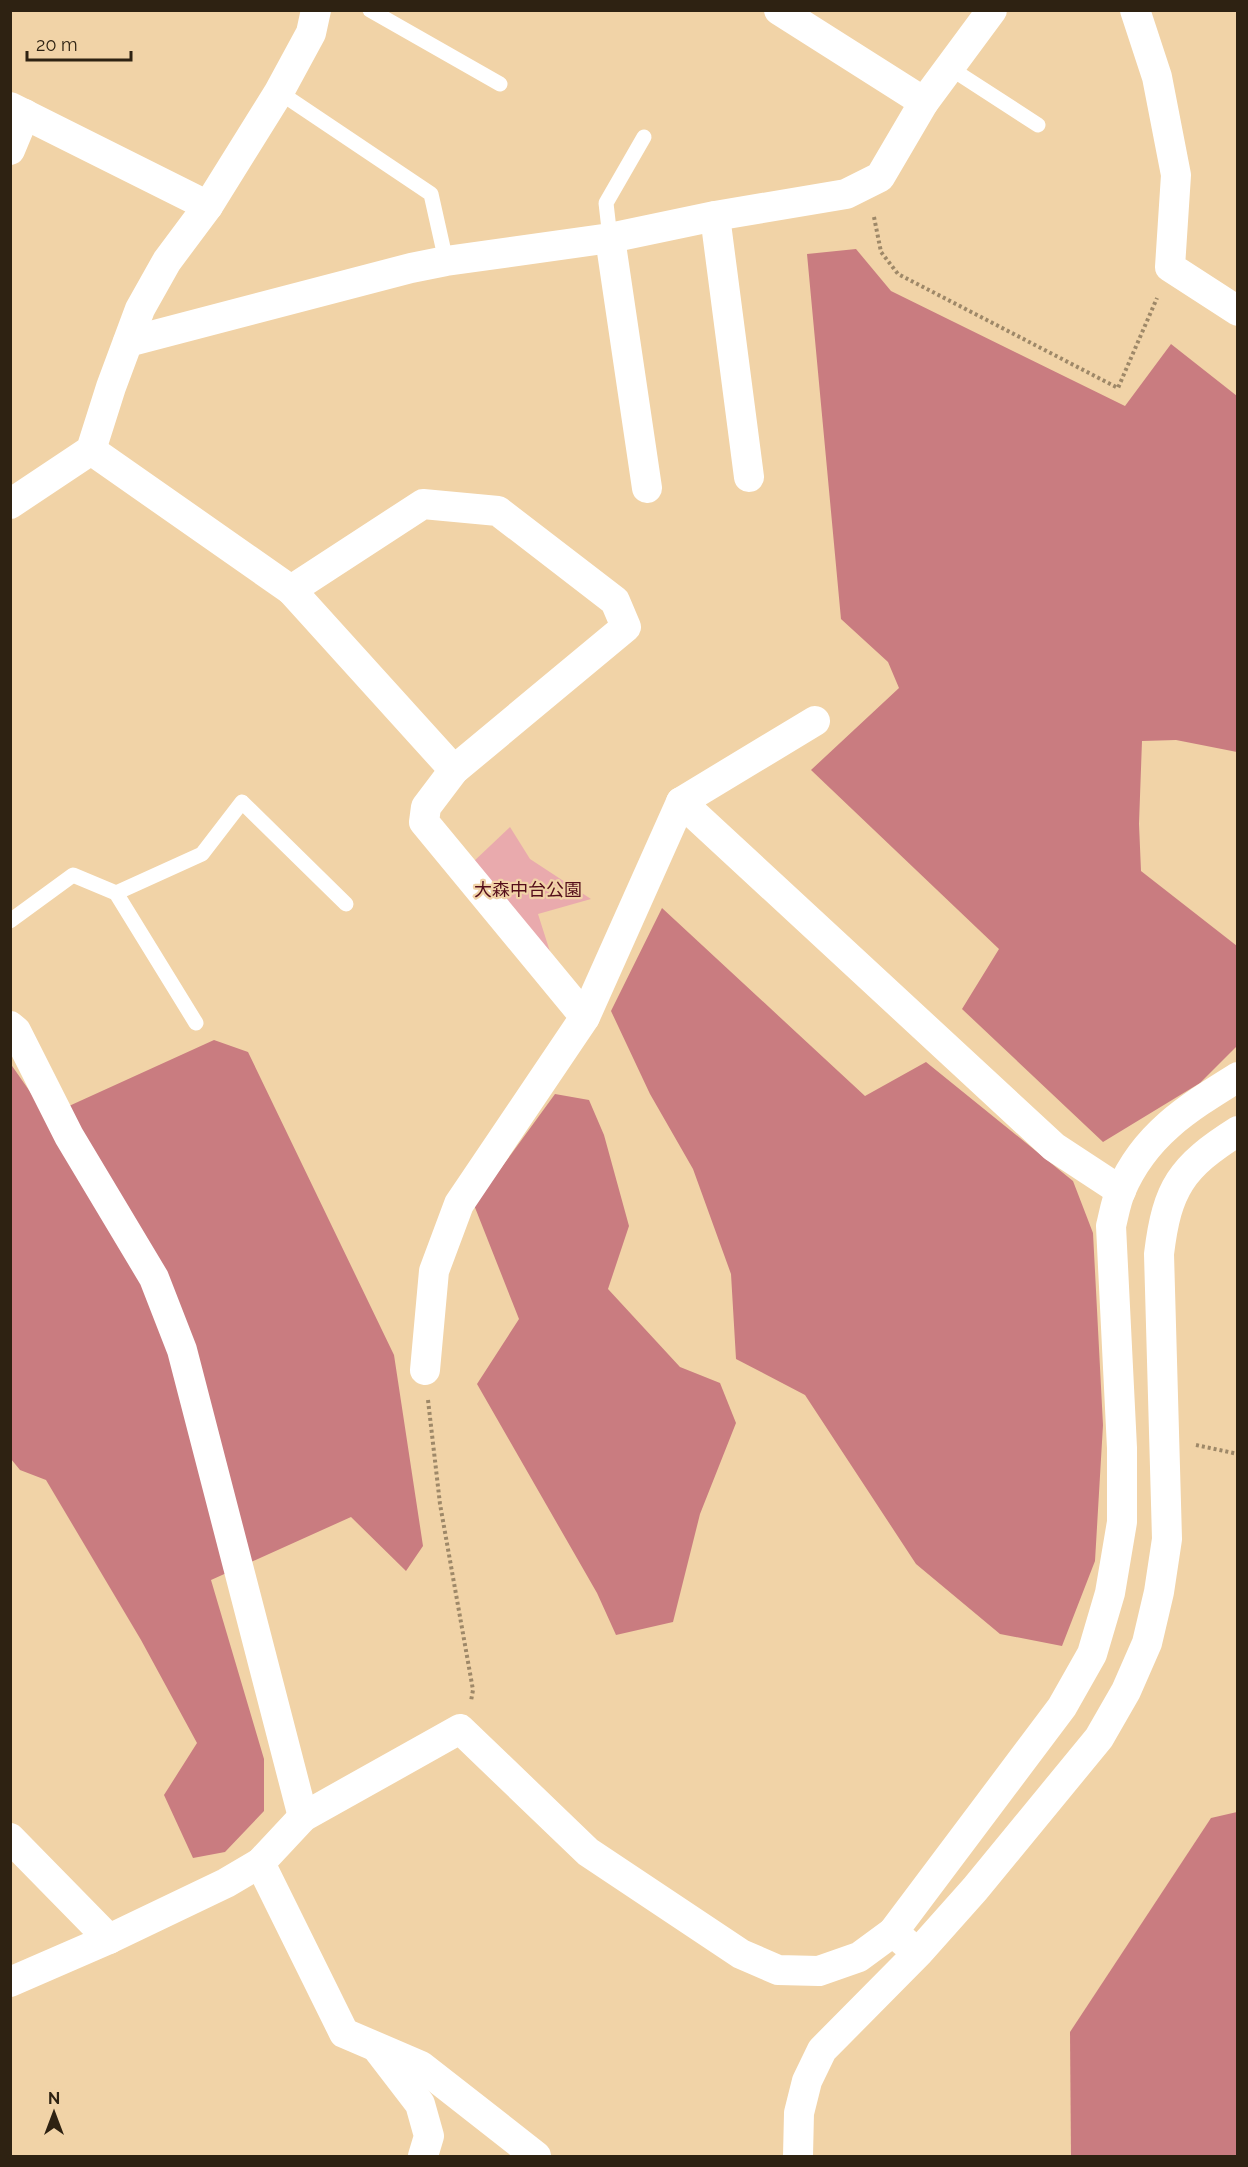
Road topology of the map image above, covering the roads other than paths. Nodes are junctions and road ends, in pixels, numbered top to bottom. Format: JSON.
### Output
{"nodes":[{"id":1,"x":316,"y":10,"type":"edge"},
{"id":2,"x":370,"y":10,"type":"edge"},
{"id":3,"x":779,"y":10,"type":"edge"},
{"id":4,"x":992,"y":10,"type":"edge"},
{"id":5,"x":1135,"y":10,"type":"edge"},
{"id":6,"x":950,"y":68,"type":"junction"},
{"id":7,"x":500,"y":84,"type":"dead end"},
{"id":8,"x":279,"y":93,"type":"junction"},
{"id":9,"x":924,"y":102,"type":"junction"},
{"id":10,"x":18,"y":111,"type":"edge"},
{"id":11,"x":1038,"y":125,"type":"dead end"},
{"id":12,"x":644,"y":137,"type":"dead end"},
{"id":13,"x":10,"y":150,"type":"edge"},
{"id":14,"x":208,"y":206,"type":"junction"},
{"id":15,"x":715,"y":216,"type":"junction"},
{"id":16,"x":610,"y":238,"type":"junction"},
{"id":17,"x":446,"y":261,"type":"junction"},
{"id":18,"x":1238,"y":311,"type":"edge"},
{"id":19,"x":128,"y":342,"type":"junction"},
{"id":20,"x":91,"y":450,"type":"junction"},
{"id":21,"x":748,"y":477,"type":"dead end"},
{"id":22,"x":647,"y":488,"type":"dead end"},
{"id":23,"x":10,"y":504,"type":"edge"},
{"id":24,"x":291,"y":590,"type":"junction"},
{"id":25,"x":814,"y":721,"type":"dead end"},
{"id":26,"x":454,"y":770,"type":"junction"},
{"id":27,"x":681,"y":802,"type":"junction"},
{"id":28,"x":116,"y":892,"type":"junction"},
{"id":29,"x":346,"y":904,"type":"dead end"},
{"id":30,"x":10,"y":921,"type":"edge"},
{"id":31,"x":585,"y":1017,"type":"junction"},
{"id":32,"x":196,"y":1023,"type":"dead end"},
{"id":33,"x":10,"y":1026,"type":"edge"},
{"id":34,"x":1238,"y":1077,"type":"edge"},
{"id":35,"x":1238,"y":1131,"type":"edge"},
{"id":36,"x":1121,"y":1191,"type":"junction"},
{"id":37,"x":425,"y":1370,"type":"road end"},
{"id":38,"x":303,"y":1816,"type":"junction"},
{"id":39,"x":10,"y":1838,"type":"edge"},
{"id":40,"x":260,"y":1863,"type":"junction"},
{"id":41,"x":893,"y":1932,"type":"junction"},
{"id":42,"x":109,"y":1939,"type":"junction"},
{"id":43,"x":918,"y":1953,"type":"junction"},
{"id":44,"x":10,"y":1982,"type":"edge"},
{"id":45,"x":375,"y":2046,"type":"junction"},
{"id":46,"x":423,"y":2157,"type":"edge"},
{"id":47,"x":536,"y":2157,"type":"edge"},
{"id":48,"x":798,"y":2157,"type":"edge"}],
"edges":[{"from":1,"to":8,"type":"street"},
{"from":2,"to":7,"type":"lane"},
{"from":3,"to":9,"type":"street"},
{"from":4,"to":6,"type":"street"},
{"from":5,"to":18,"type":"street"},
{"from":6,"to":9,"type":"street"},
{"from":6,"to":11,"type":"lane"},
{"from":8,"to":14,"type":"street"},
{"from":8,"to":17,"type":"lane"},
{"from":9,"to":15,"type":"street"},
{"from":10,"to":13,"type":"street"},
{"from":10,"to":14,"type":"street"},
{"from":12,"to":16,"type":"lane"},
{"from":14,"to":19,"type":"street"},
{"from":15,"to":16,"type":"street"},
{"from":15,"to":21,"type":"street"},
{"from":16,"to":17,"type":"street"},
{"from":16,"to":22,"type":"street"},
{"from":17,"to":19,"type":"street"},
{"from":19,"to":20,"type":"street"},
{"from":20,"to":23,"type":"street"},
{"from":20,"to":24,"type":"street"},
{"from":24,"to":26,"type":"street"},
{"from":24,"to":26,"type":"street"},
{"from":25,"to":27,"type":"street"},
{"from":26,"to":31,"type":"street"},
{"from":27,"to":31,"type":"street"},
{"from":27,"to":36,"type":"street"},
{"from":28,"to":29,"type":"lane"},
{"from":28,"to":30,"type":"lane"},
{"from":28,"to":32,"type":"lane"},
{"from":31,"to":37,"type":"street"},
{"from":33,"to":38,"type":"street"},
{"from":34,"to":36,"type":"street"},
{"from":35,"to":43,"type":"street"},
{"from":36,"to":41,"type":"street"},
{"from":38,"to":40,"type":"street"},
{"from":38,"to":41,"type":"street"},
{"from":39,"to":42,"type":"street"},
{"from":40,"to":42,"type":"street"},
{"from":40,"to":45,"type":"street"},
{"from":41,"to":43,"type":"street"},
{"from":42,"to":44,"type":"street"},
{"from":43,"to":48,"type":"street"},
{"from":45,"to":46,"type":"street"},
{"from":45,"to":47,"type":"street"}]}
